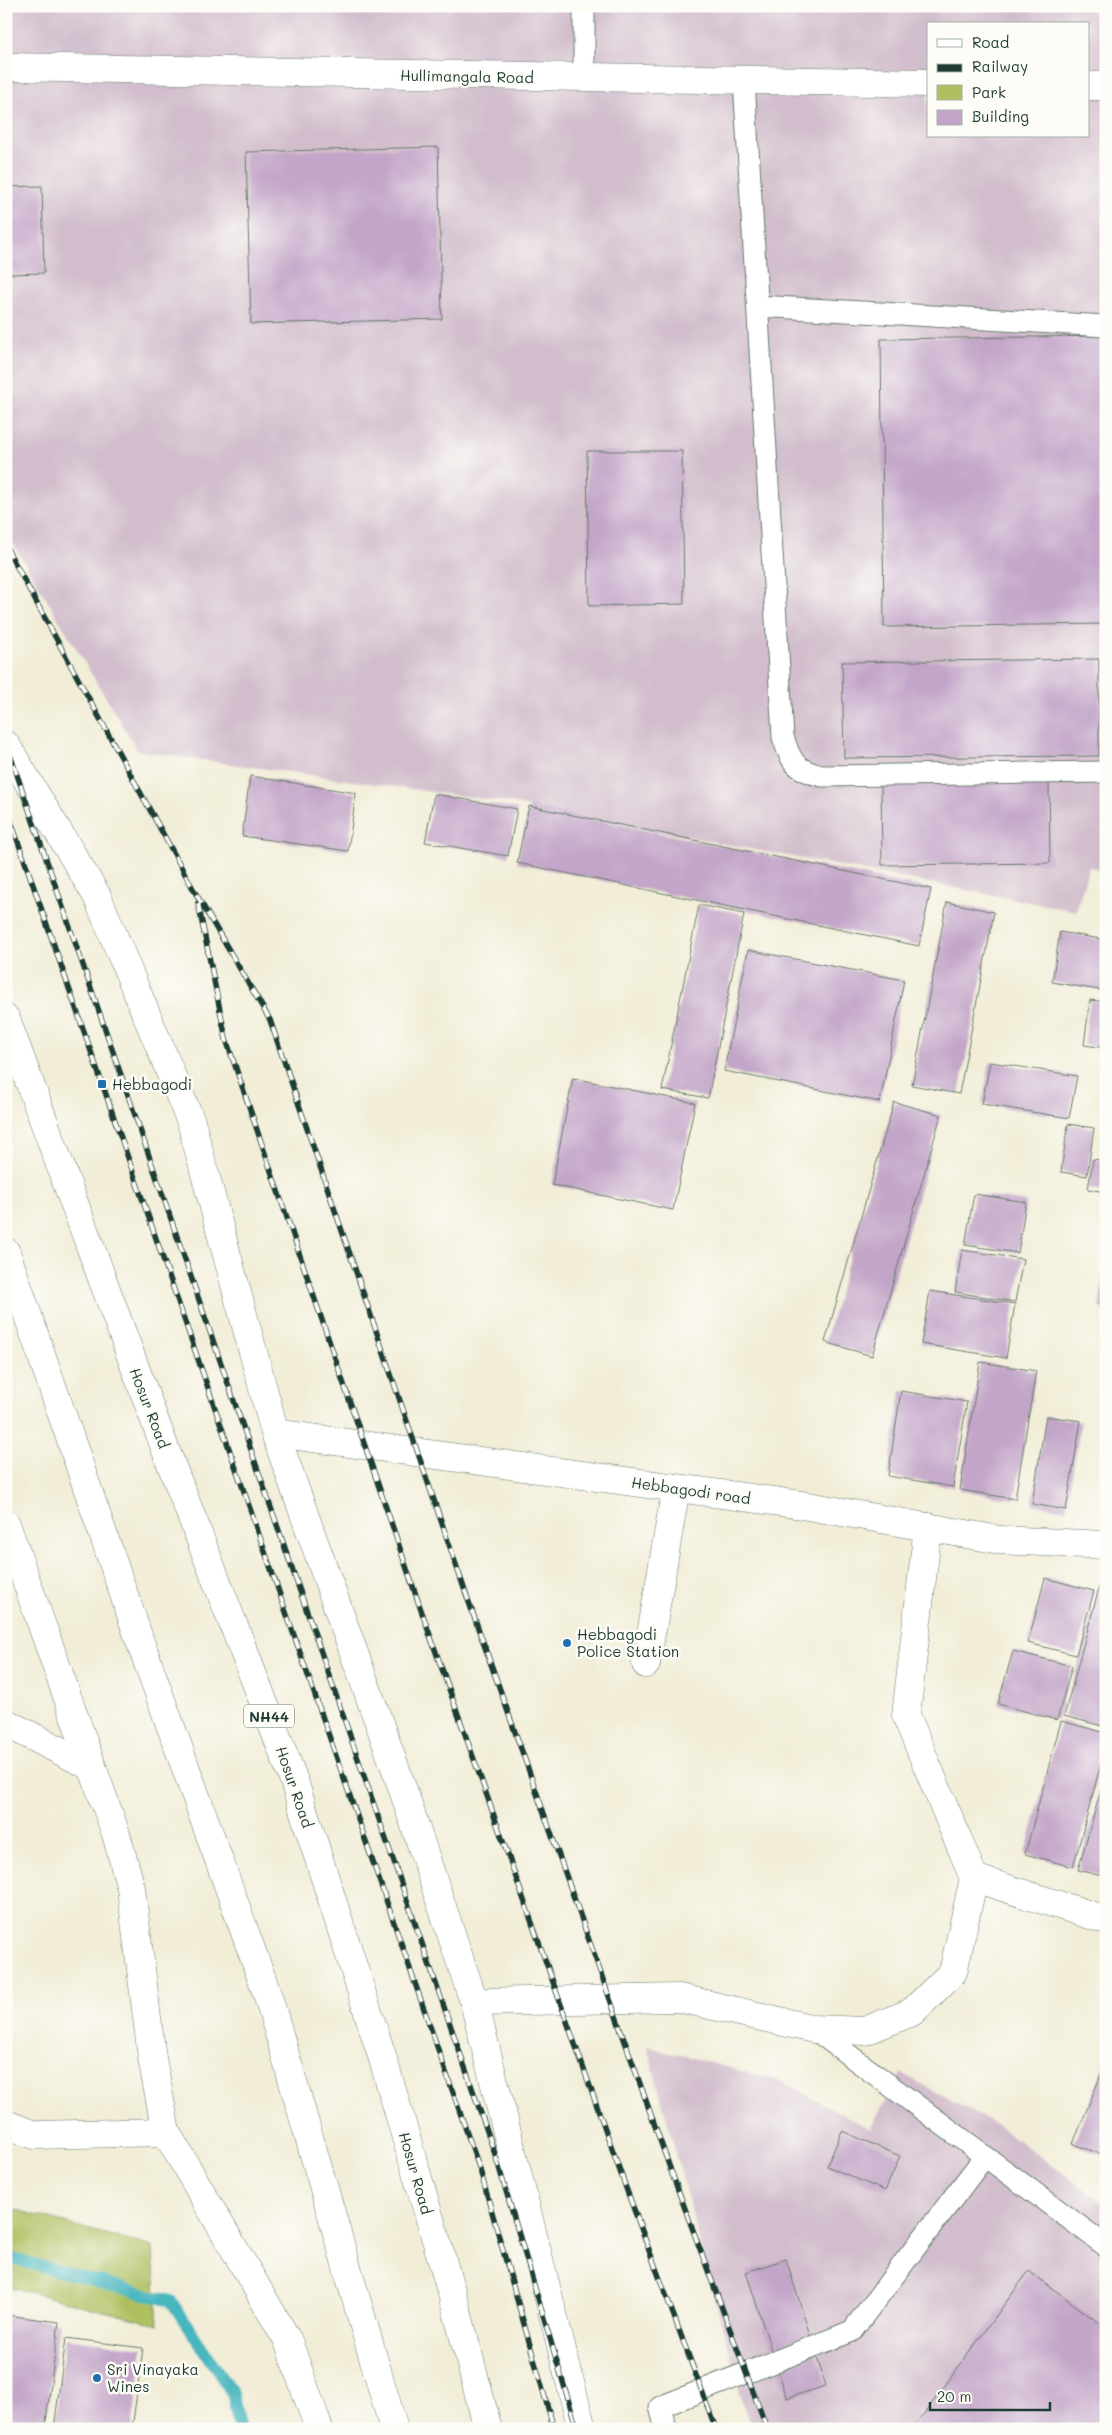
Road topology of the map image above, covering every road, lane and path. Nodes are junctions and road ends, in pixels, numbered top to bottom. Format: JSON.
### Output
{"nodes":[{"id":1,"x":584,"y":6,"type":"edge"},
{"id":2,"x":6,"y":67,"type":"edge"},
{"id":3,"x":584,"y":78,"type":"junction"},
{"id":4,"x":744,"y":80,"type":"junction"},
{"id":5,"x":927,"y":83,"type":"edge"},
{"id":6,"x":1090,"y":86,"type":"edge"},
{"id":7,"x":1106,"y":86,"type":"edge"},
{"id":8,"x":758,"y":306,"type":"junction"},
{"id":9,"x":1106,"y":326,"type":"edge"},
{"id":10,"x":6,"y":745,"type":"edge"},
{"id":11,"x":1106,"y":772,"type":"edge"},
{"id":12,"x":6,"y":1019,"type":"edge"},
{"id":13,"x":6,"y":1252,"type":"edge"},
{"id":14,"x":275,"y":1433,"type":"junction"},
{"id":15,"x":676,"y":1488,"type":"junction"},
{"id":16,"x":6,"y":1524,"type":"edge"},
{"id":17,"x":928,"y":1527,"type":"junction"},
{"id":18,"x":1106,"y":1545,"type":"edge"},
{"id":19,"x":646,"y":1664,"type":"dead end"},
{"id":20,"x":6,"y":1723,"type":"edge"},
{"id":21,"x":92,"y":1767,"type":"junction"},
{"id":22,"x":974,"y":1878,"type":"junction"},
{"id":23,"x":1106,"y":1920,"type":"edge"},
{"id":24,"x":474,"y":2002,"type":"junction"},
{"id":25,"x":814,"y":2029,"type":"junction"},
{"id":26,"x":6,"y":2124,"type":"edge"},
{"id":27,"x":166,"y":2132,"type":"junction"},
{"id":28,"x":984,"y":2156,"type":"junction"},
{"id":29,"x":1106,"y":2246,"type":"edge"},
{"id":30,"x":319,"y":2429,"type":"edge"},
{"id":31,"x":394,"y":2429,"type":"edge"},
{"id":32,"x":488,"y":2429,"type":"edge"},
{"id":33,"x":582,"y":2429,"type":"edge"},
{"id":34,"x":666,"y":2429,"type":"edge"}],
"edges":[{"from":1,"to":3,"type":"lane"},
{"from":2,"to":3,"type":"main road","name":"Hullimangala Road"},
{"from":3,"to":4,"type":"main road","name":"Hullimangala Road"},
{"from":4,"to":5,"type":"main road","name":"Hullimangala Road"},
{"from":4,"to":8,"type":"lane"},
{"from":6,"to":7,"type":"main road"},
{"from":8,"to":9,"type":"lane"},
{"from":8,"to":11,"type":"lane"},
{"from":10,"to":14,"type":"main road"},
{"from":12,"to":32,"type":"main road","name":"Hosur Road","number":"NH44"},
{"from":13,"to":31,"type":"main road"},
{"from":14,"to":15,"type":"main road","name":"Hebbagodi road"},
{"from":14,"to":24,"type":"main road"},
{"from":15,"to":17,"type":"main road","name":"Hebbagodi road"},
{"from":15,"to":19,"type":"main road"},
{"from":16,"to":21,"type":"main road"},
{"from":17,"to":18,"type":"main road","name":"Hebbagodi road"},
{"from":17,"to":22,"type":"main road"},
{"from":20,"to":21,"type":"main road"},
{"from":21,"to":27,"type":"main road"},
{"from":22,"to":23,"type":"main road"},
{"from":22,"to":25,"type":"main road"},
{"from":24,"to":25,"type":"main road"},
{"from":24,"to":33,"type":"main road"},
{"from":25,"to":28,"type":"lane"},
{"from":26,"to":27,"type":"main road"},
{"from":27,"to":30,"type":"main road"},
{"from":28,"to":29,"type":"lane"},
{"from":28,"to":34,"type":"lane"}]}
